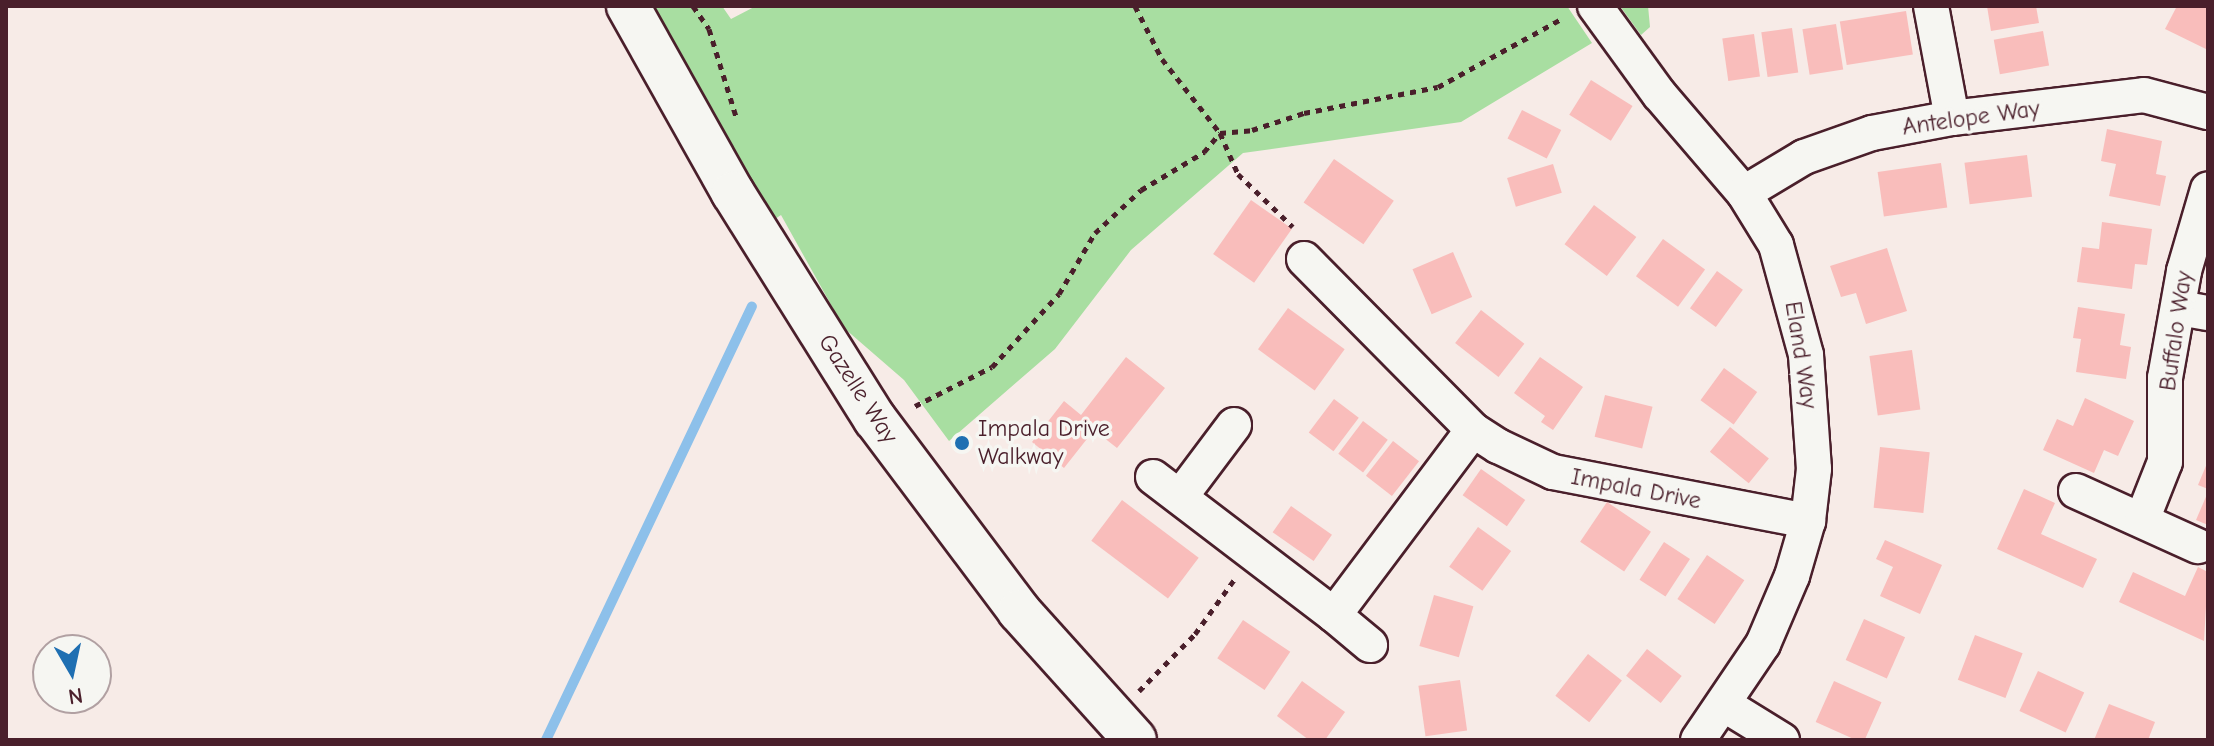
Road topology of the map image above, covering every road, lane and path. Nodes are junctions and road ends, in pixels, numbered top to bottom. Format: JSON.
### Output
{"nodes":[{"id":1,"x":628,"y":6,"type":"edge"},
{"id":2,"x":1135,"y":6,"type":"edge"},
{"id":3,"x":1931,"y":6,"type":"edge"},
{"id":4,"x":1583,"y":10,"type":"edge"},
{"id":5,"x":2208,"y":112,"type":"edge"},
{"id":6,"x":1952,"y":118,"type":"junction"},
{"id":7,"x":1220,"y":133,"type":"junction"},
{"id":8,"x":2208,"y":189,"type":"edge"},
{"id":9,"x":1744,"y":193,"type":"junction"},
{"id":10,"x":1304,"y":259,"type":"joint"},
{"id":11,"x":2194,"y":311,"type":"edge"},
{"id":12,"x":915,"y":406,"type":"dead end"},
{"id":13,"x":1234,"y":425,"type":"dead end"},
{"id":14,"x":1473,"y":430,"type":"junction"},
{"id":15,"x":1153,"y":477,"type":"dead end"},
{"id":16,"x":2076,"y":491,"type":"dead end"},
{"id":17,"x":1180,"y":497,"type":"junction"},
{"id":18,"x":2142,"y":520,"type":"junction"},
{"id":19,"x":1808,"y":521,"type":"junction"},
{"id":20,"x":2198,"y":546,"type":"dead end"},
{"id":21,"x":1253,"y":554,"type":"junction"},
{"id":22,"x":1334,"y":615,"type":"junction"},
{"id":23,"x":1370,"y":645,"type":"dead end"},
{"id":24,"x":1725,"y":705,"type":"junction"},
{"id":25,"x":1132,"y":720,"type":"edge"},
{"id":26,"x":1698,"y":740,"type":"edge"},
{"id":27,"x":1782,"y":740,"type":"edge"}],
"edges":[{"from":1,"to":25,"type":"street","name":"Gazelle Way"},
{"from":2,"to":7,"type":"path"},
{"from":3,"to":6,"type":"street"},
{"from":4,"to":7,"type":"path"},
{"from":4,"to":9,"type":"street","name":"Eland Way"},
{"from":5,"to":6,"type":"street","name":"Antelope Way"},
{"from":6,"to":9,"type":"street","name":"Antelope Way"},
{"from":7,"to":10,"type":"path"},
{"from":7,"to":12,"type":"path"},
{"from":8,"to":11,"type":"street","name":"Buffalo Way"},
{"from":9,"to":19,"type":"street","name":"Eland Way"},
{"from":10,"to":14,"type":"street","name":"Impala Drive"},
{"from":11,"to":18,"type":"street","name":"Buffalo Way"},
{"from":13,"to":17,"type":"street"},
{"from":14,"to":19,"type":"street","name":"Impala Drive"},
{"from":14,"to":22,"type":"street"},
{"from":15,"to":17,"type":"street"},
{"from":16,"to":18,"type":"street"},
{"from":17,"to":21,"type":"street"},
{"from":18,"to":20,"type":"street"},
{"from":19,"to":24,"type":"street","name":"Eland Way"},
{"from":21,"to":22,"type":"street"},
{"from":21,"to":25,"type":"path"},
{"from":22,"to":23,"type":"street"},
{"from":24,"to":26,"type":"street","name":"Eland Way"},
{"from":24,"to":27,"type":"street"}]}
